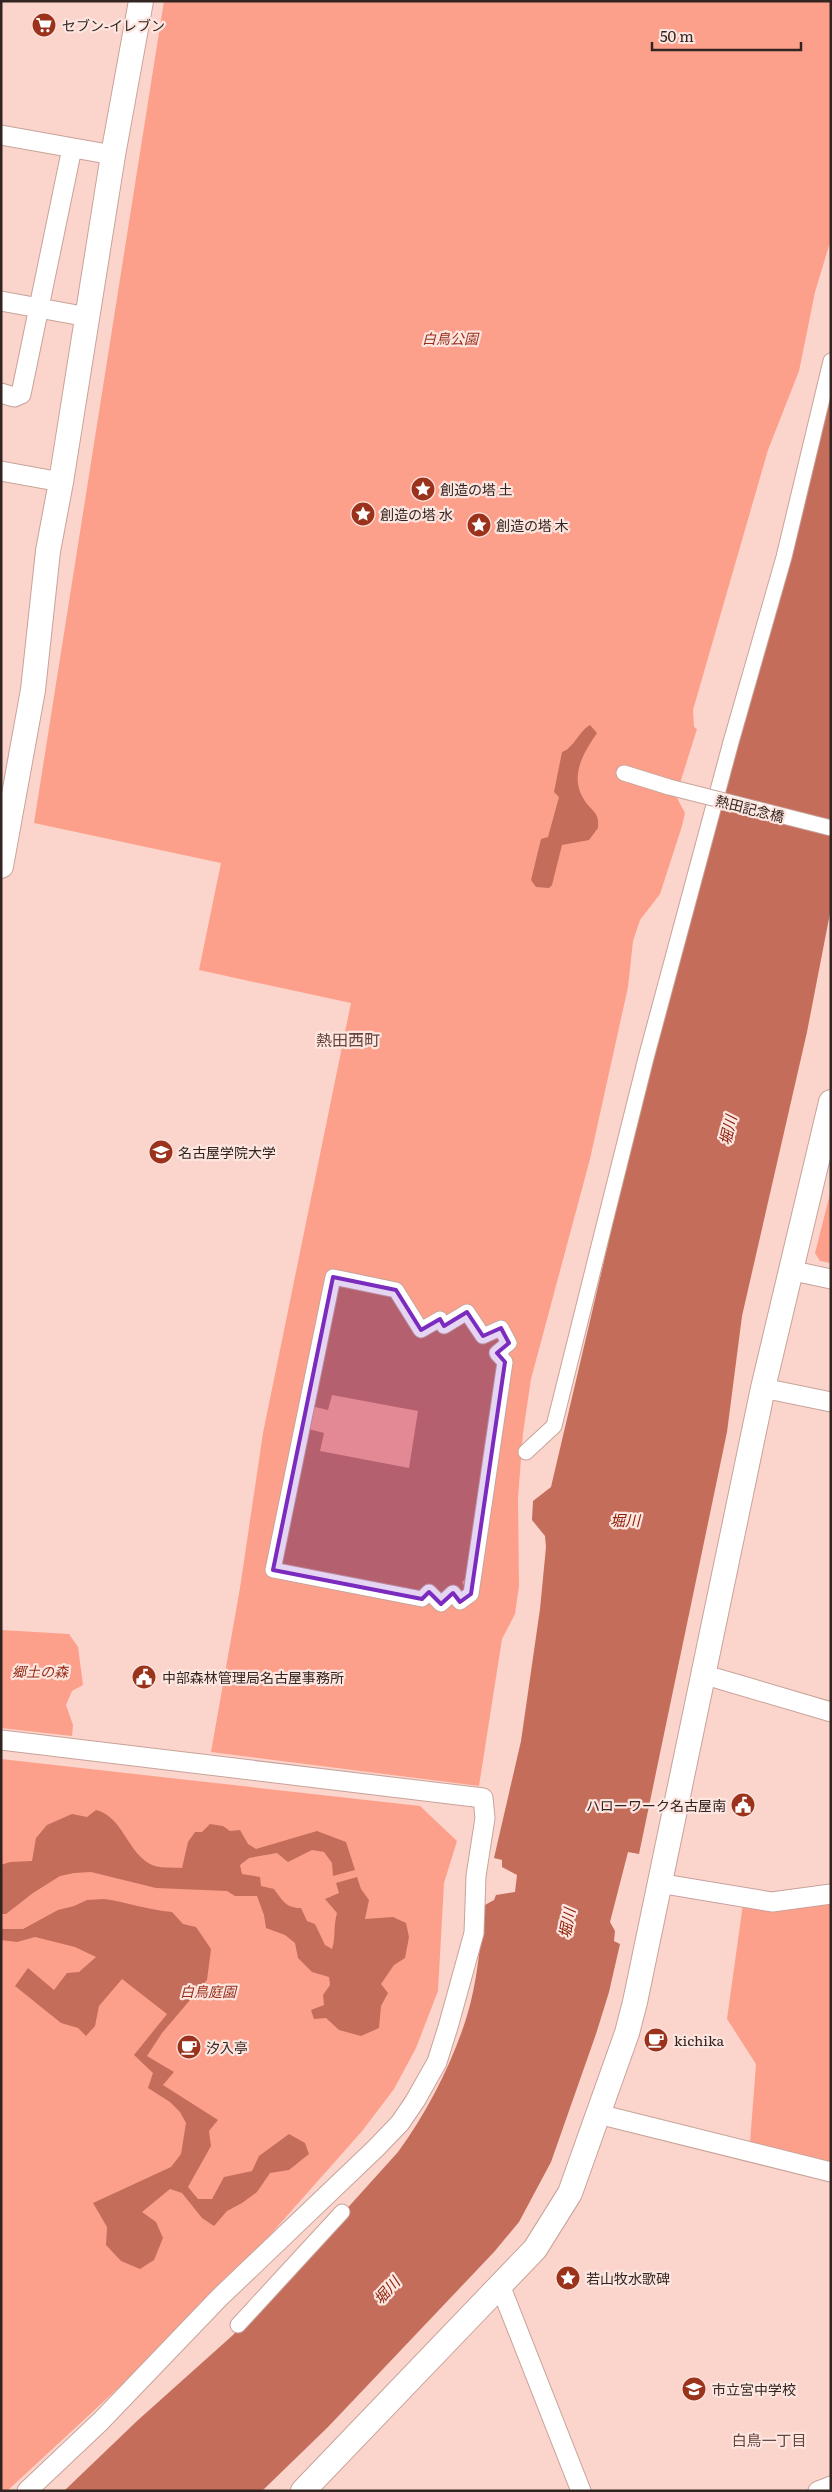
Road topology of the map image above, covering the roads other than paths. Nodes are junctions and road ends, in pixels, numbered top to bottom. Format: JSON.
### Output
{"nodes":[{"id":1,"x":141,"y":1,"type":"edge"},
{"id":2,"x":1,"y":134,"type":"edge"},
{"id":3,"x":72,"y":148,"type":"junction"},
{"id":4,"x":113,"y":155,"type":"junction"},
{"id":5,"x":1,"y":301,"type":"edge"},
{"id":6,"x":39,"y":308,"type":"junction"},
{"id":7,"x":88,"y":317,"type":"junction"},
{"id":8,"x":831,"y":361,"type":"edge"},
{"id":9,"x":1,"y":393,"type":"edge"},
{"id":10,"x":1,"y":471,"type":"edge"},
{"id":11,"x":794,"y":476,"type":"dead end"},
{"id":12,"x":61,"y":482,"type":"junction"},
{"id":13,"x":624,"y":773,"type":"dead end"},
{"id":14,"x":719,"y":788,"type":"junction"},
{"id":15,"x":8,"y":794,"type":"edge"},
{"id":16,"x":831,"y":828,"type":"edge"},
{"id":17,"x":1,"y":866,"type":"edge"},
{"id":18,"x":831,"y":1102,"type":"edge"},
{"id":19,"x":789,"y":1270,"type":"junction"},
{"id":20,"x":831,"y":1279,"type":"edge"},
{"id":21,"x":763,"y":1388,"type":"junction"},
{"id":22,"x":831,"y":1402,"type":"edge"},
{"id":23,"x":497,"y":1416,"type":"joint"},
{"id":24,"x":526,"y":1452,"type":"dead end"},
{"id":25,"x":702,"y":1674,"type":"junction"},
{"id":26,"x":831,"y":1712,"type":"edge"},
{"id":27,"x":1,"y":1740,"type":"edge"},
{"id":28,"x":658,"y":1883,"type":"junction"},
{"id":29,"x":831,"y":1894,"type":"edge"},
{"id":30,"x":598,"y":2114,"type":"junction"},
{"id":31,"x":831,"y":2172,"type":"edge"},
{"id":32,"x":342,"y":2212,"type":"dead end"},
{"id":33,"x":500,"y":2285,"type":"junction"},
{"id":34,"x":238,"y":2325,"type":"dead end"},
{"id":35,"x":27,"y":2491,"type":"edge"},
{"id":36,"x":303,"y":2491,"type":"edge"},
{"id":37,"x":581,"y":2491,"type":"edge"}],
"edges":[{"from":1,"to":4,"type":"street"},
{"from":2,"to":3,"type":"street"},
{"from":3,"to":4,"type":"street"},
{"from":3,"to":6,"type":"street"},
{"from":4,"to":7,"type":"street"},
{"from":5,"to":6,"type":"street"},
{"from":6,"to":7,"type":"street"},
{"from":6,"to":9,"type":"street"},
{"from":7,"to":12,"type":"street"},
{"from":8,"to":14,"type":"street"},
{"from":10,"to":12,"type":"street"},
{"from":11,"to":14,"type":"street"},
{"from":12,"to":15,"type":"street"},
{"from":13,"to":16,"type":"street","name":"熱田記念橋","bridge":true},
{"from":14,"to":24,"type":"street"},
{"from":15,"to":17,"type":"street"},
{"from":18,"to":19,"type":"street"},
{"from":19,"to":20,"type":"street"},
{"from":19,"to":21,"type":"street"},
{"from":21,"to":22,"type":"street"},
{"from":21,"to":25,"type":"street"},
{"from":23,"to":23,"type":"street"},
{"from":25,"to":26,"type":"street"},
{"from":25,"to":28,"type":"street"},
{"from":27,"to":35,"type":"street"},
{"from":28,"to":29,"type":"street"},
{"from":28,"to":30,"type":"street"},
{"from":30,"to":31,"type":"street"},
{"from":30,"to":33,"type":"street"},
{"from":32,"to":34,"type":"street"},
{"from":33,"to":36,"type":"street"},
{"from":33,"to":37,"type":"street"}]}
